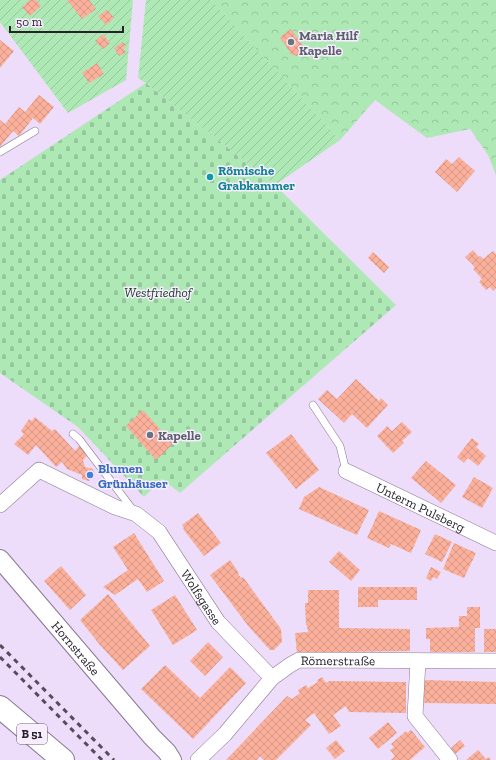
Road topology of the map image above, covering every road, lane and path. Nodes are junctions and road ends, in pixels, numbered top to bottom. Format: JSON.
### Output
{"nodes":[{"id":1,"x":35,"y":131,"type":"dead end"},
{"id":2,"x":0,"y":152,"type":"edge"},
{"id":3,"x":313,"y":404,"type":"dead end"},
{"id":4,"x":73,"y":434,"type":"dead end"},
{"id":5,"x":346,"y":471,"type":"joint"},
{"id":6,"x":0,"y":505,"type":"edge"},
{"id":7,"x":136,"y":514,"type":"junction"},
{"id":8,"x":496,"y":543,"type":"edge"},
{"id":9,"x":0,"y":559,"type":"edge"},
{"id":10,"x":418,"y":661,"type":"junction"},
{"id":11,"x":496,"y":661,"type":"edge"},
{"id":12,"x":272,"y":678,"type":"junction"},
{"id":13,"x":0,"y":707,"type":"edge"},
{"id":14,"x":152,"y":737,"type":"junction"},
{"id":15,"x":63,"y":760,"type":"edge"},
{"id":16,"x":159,"y":760,"type":"edge"},
{"id":17,"x":172,"y":760,"type":"edge"},
{"id":18,"x":198,"y":760,"type":"edge"},
{"id":19,"x":450,"y":760,"type":"edge"}],
"edges":[{"from":1,"to":2,"type":"lane"},
{"from":3,"to":5,"type":"lane"},
{"from":4,"to":7,"type":"lane","name":"Wolfsgasse"},
{"from":5,"to":8,"type":"street","name":"Unterm Pulsberg"},
{"from":6,"to":7,"type":"street","name":"Wolfsgasse"},
{"from":7,"to":12,"type":"street","name":"Wolfsgasse"},
{"from":9,"to":14,"type":"street","name":"Hornstraße"},
{"from":10,"to":11,"type":"street","name":"Römerstraße"},
{"from":10,"to":12,"type":"street","name":"Römerstraße"},
{"from":10,"to":19,"type":"street"},
{"from":12,"to":18,"type":"street","name":"Römerstraße"},
{"from":13,"to":15,"type":"main road","number":"B 51"},
{"from":14,"to":16,"type":"street","name":"Hornstraße"},
{"from":14,"to":17,"type":"street","name":"Hornstraße"}]}
